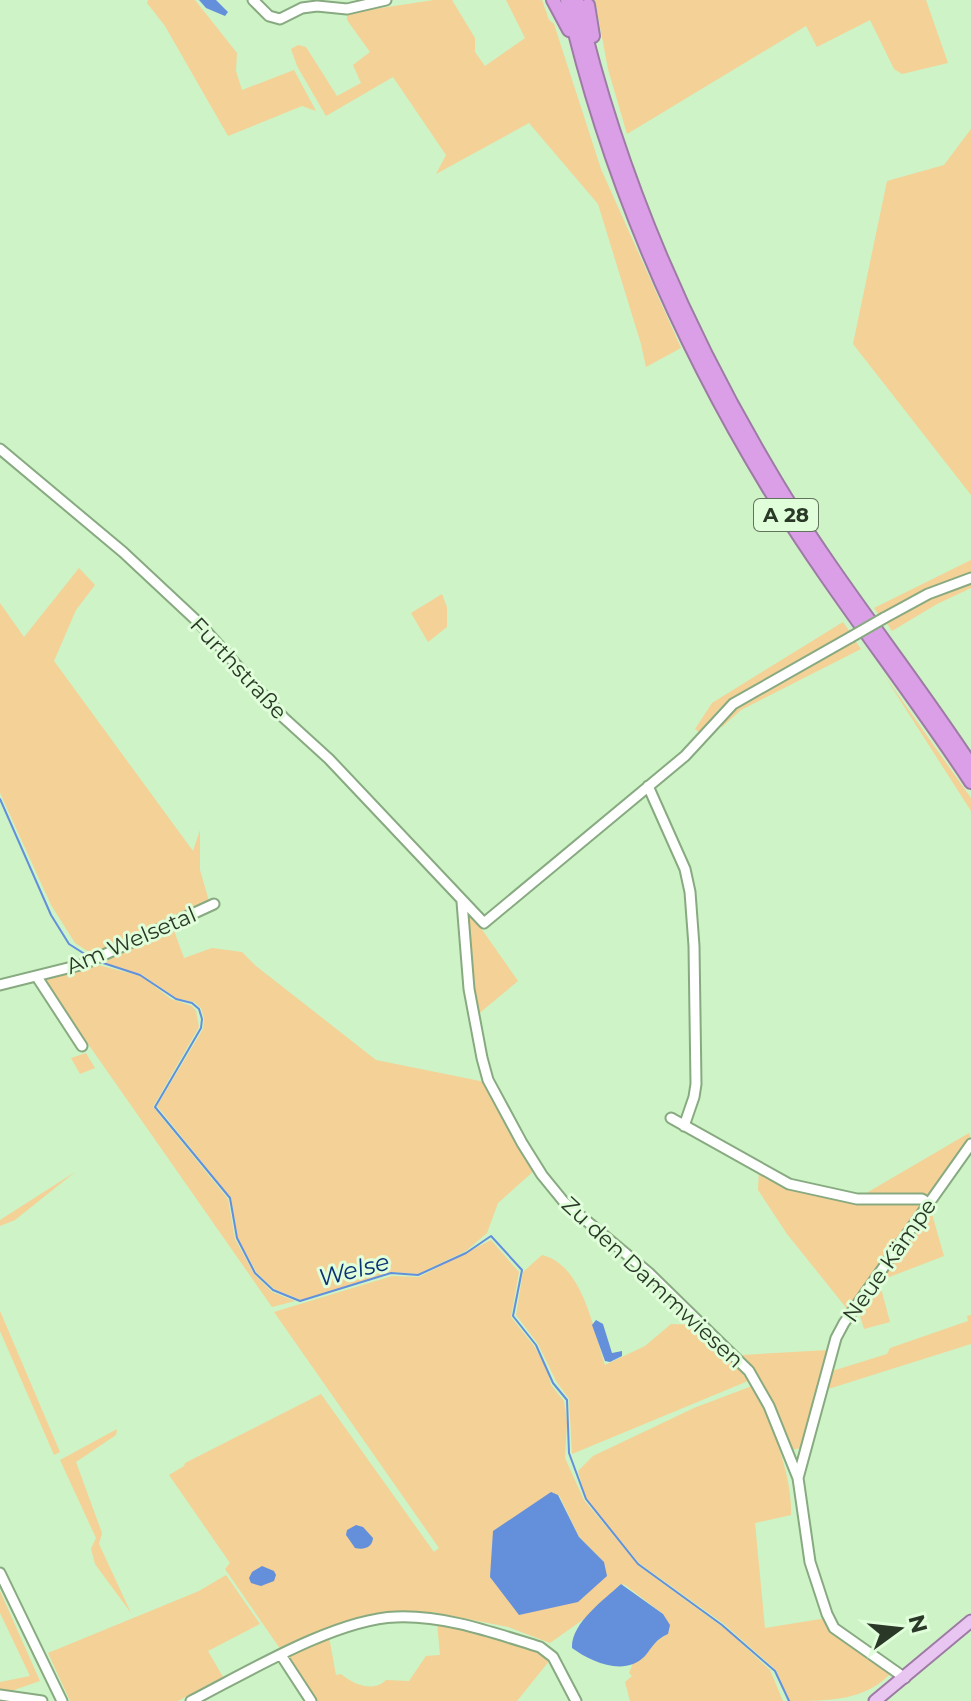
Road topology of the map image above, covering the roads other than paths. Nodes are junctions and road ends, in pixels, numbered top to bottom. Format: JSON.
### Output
{"nodes":[{"id":1,"x":253,"y":0,"type":"edge"},
{"id":2,"x":386,"y":0,"type":"edge"},
{"id":3,"x":553,"y":0,"type":"edge"},
{"id":4,"x":567,"y":0,"type":"edge"},
{"id":5,"x":583,"y":2,"type":"edge"},
{"id":6,"x":580,"y":50,"type":"junction"},
{"id":7,"x":0,"y":449,"type":"edge"},
{"id":8,"x":971,"y":578,"type":"edge"},
{"id":9,"x":971,"y":765,"type":"edge"},
{"id":10,"x":971,"y":782,"type":"edge"},
{"id":11,"x":648,"y":786,"type":"junction"},
{"id":12,"x":462,"y":902,"type":"junction"},
{"id":13,"x":214,"y":904,"type":"dead end"},
{"id":14,"x":37,"y":977,"type":"junction"},
{"id":15,"x":0,"y":985,"type":"edge"},
{"id":16,"x":82,"y":1046,"type":"dead end"},
{"id":17,"x":671,"y":1118,"type":"dead end"},
{"id":18,"x":684,"y":1126,"type":"junction"},
{"id":19,"x":971,"y":1144,"type":"edge"},
{"id":20,"x":928,"y":1203,"type":"junction"},
{"id":21,"x":805,"y":1451,"type":"junction"},
{"id":22,"x":788,"y":1452,"type":"junction"},
{"id":23,"x":798,"y":1478,"type":"junction"},
{"id":24,"x":0,"y":1573,"type":"edge"},
{"id":25,"x":971,"y":1621,"type":"edge"},
{"id":26,"x":281,"y":1655,"type":"junction"},
{"id":27,"x":905,"y":1678,"type":"junction"},
{"id":28,"x":0,"y":1695,"type":"edge"},
{"id":29,"x":42,"y":1701,"type":"edge"},
{"id":30,"x":61,"y":1701,"type":"edge"},
{"id":31,"x":191,"y":1701,"type":"edge"},
{"id":32,"x":311,"y":1701,"type":"edge"},
{"id":33,"x":576,"y":1701,"type":"edge"},
{"id":34,"x":875,"y":1701,"type":"edge"}],
"edges":[{"from":1,"to":2,"type":"street"},
{"from":3,"to":6,"type":"highway"},
{"from":4,"to":6,"type":"highway","number":"A 28"},
{"from":5,"to":9,"type":"highway","number":"A 28"},
{"from":6,"to":10,"type":"highway","number":"A 28"},
{"from":7,"to":12,"type":"street","name":"Furthstraße"},
{"from":8,"to":11,"type":"street","bridge":true},
{"from":11,"to":12,"type":"street"},
{"from":11,"to":18,"type":"street"},
{"from":12,"to":22,"type":"street","name":"Zu den Dammwiesen"},
{"from":13,"to":14,"type":"street","name":"Am Welsetal"},
{"from":14,"to":15,"type":"street","name":"Am Welsetal"},
{"from":14,"to":16,"type":"street"},
{"from":17,"to":18,"type":"street"},
{"from":18,"to":20,"type":"street"},
{"from":19,"to":20,"type":"street","name":"Neue Kämpe"},
{"from":20,"to":21,"type":"street","name":"Neue Kämpe"},
{"from":21,"to":22,"type":"street"},
{"from":21,"to":23,"type":"street","name":"Neue Kämpe"},
{"from":22,"to":23,"type":"street","name":"Zu den Dammwiesen"},
{"from":23,"to":27,"type":"street","name":"Zu den Dammwiesen"},
{"from":24,"to":30,"type":"street"},
{"from":25,"to":27,"type":"main road"},
{"from":26,"to":31,"type":"street"},
{"from":26,"to":32,"type":"street"},
{"from":26,"to":33,"type":"street"},
{"from":27,"to":34,"type":"main road"},
{"from":28,"to":29,"type":"street"}]}
